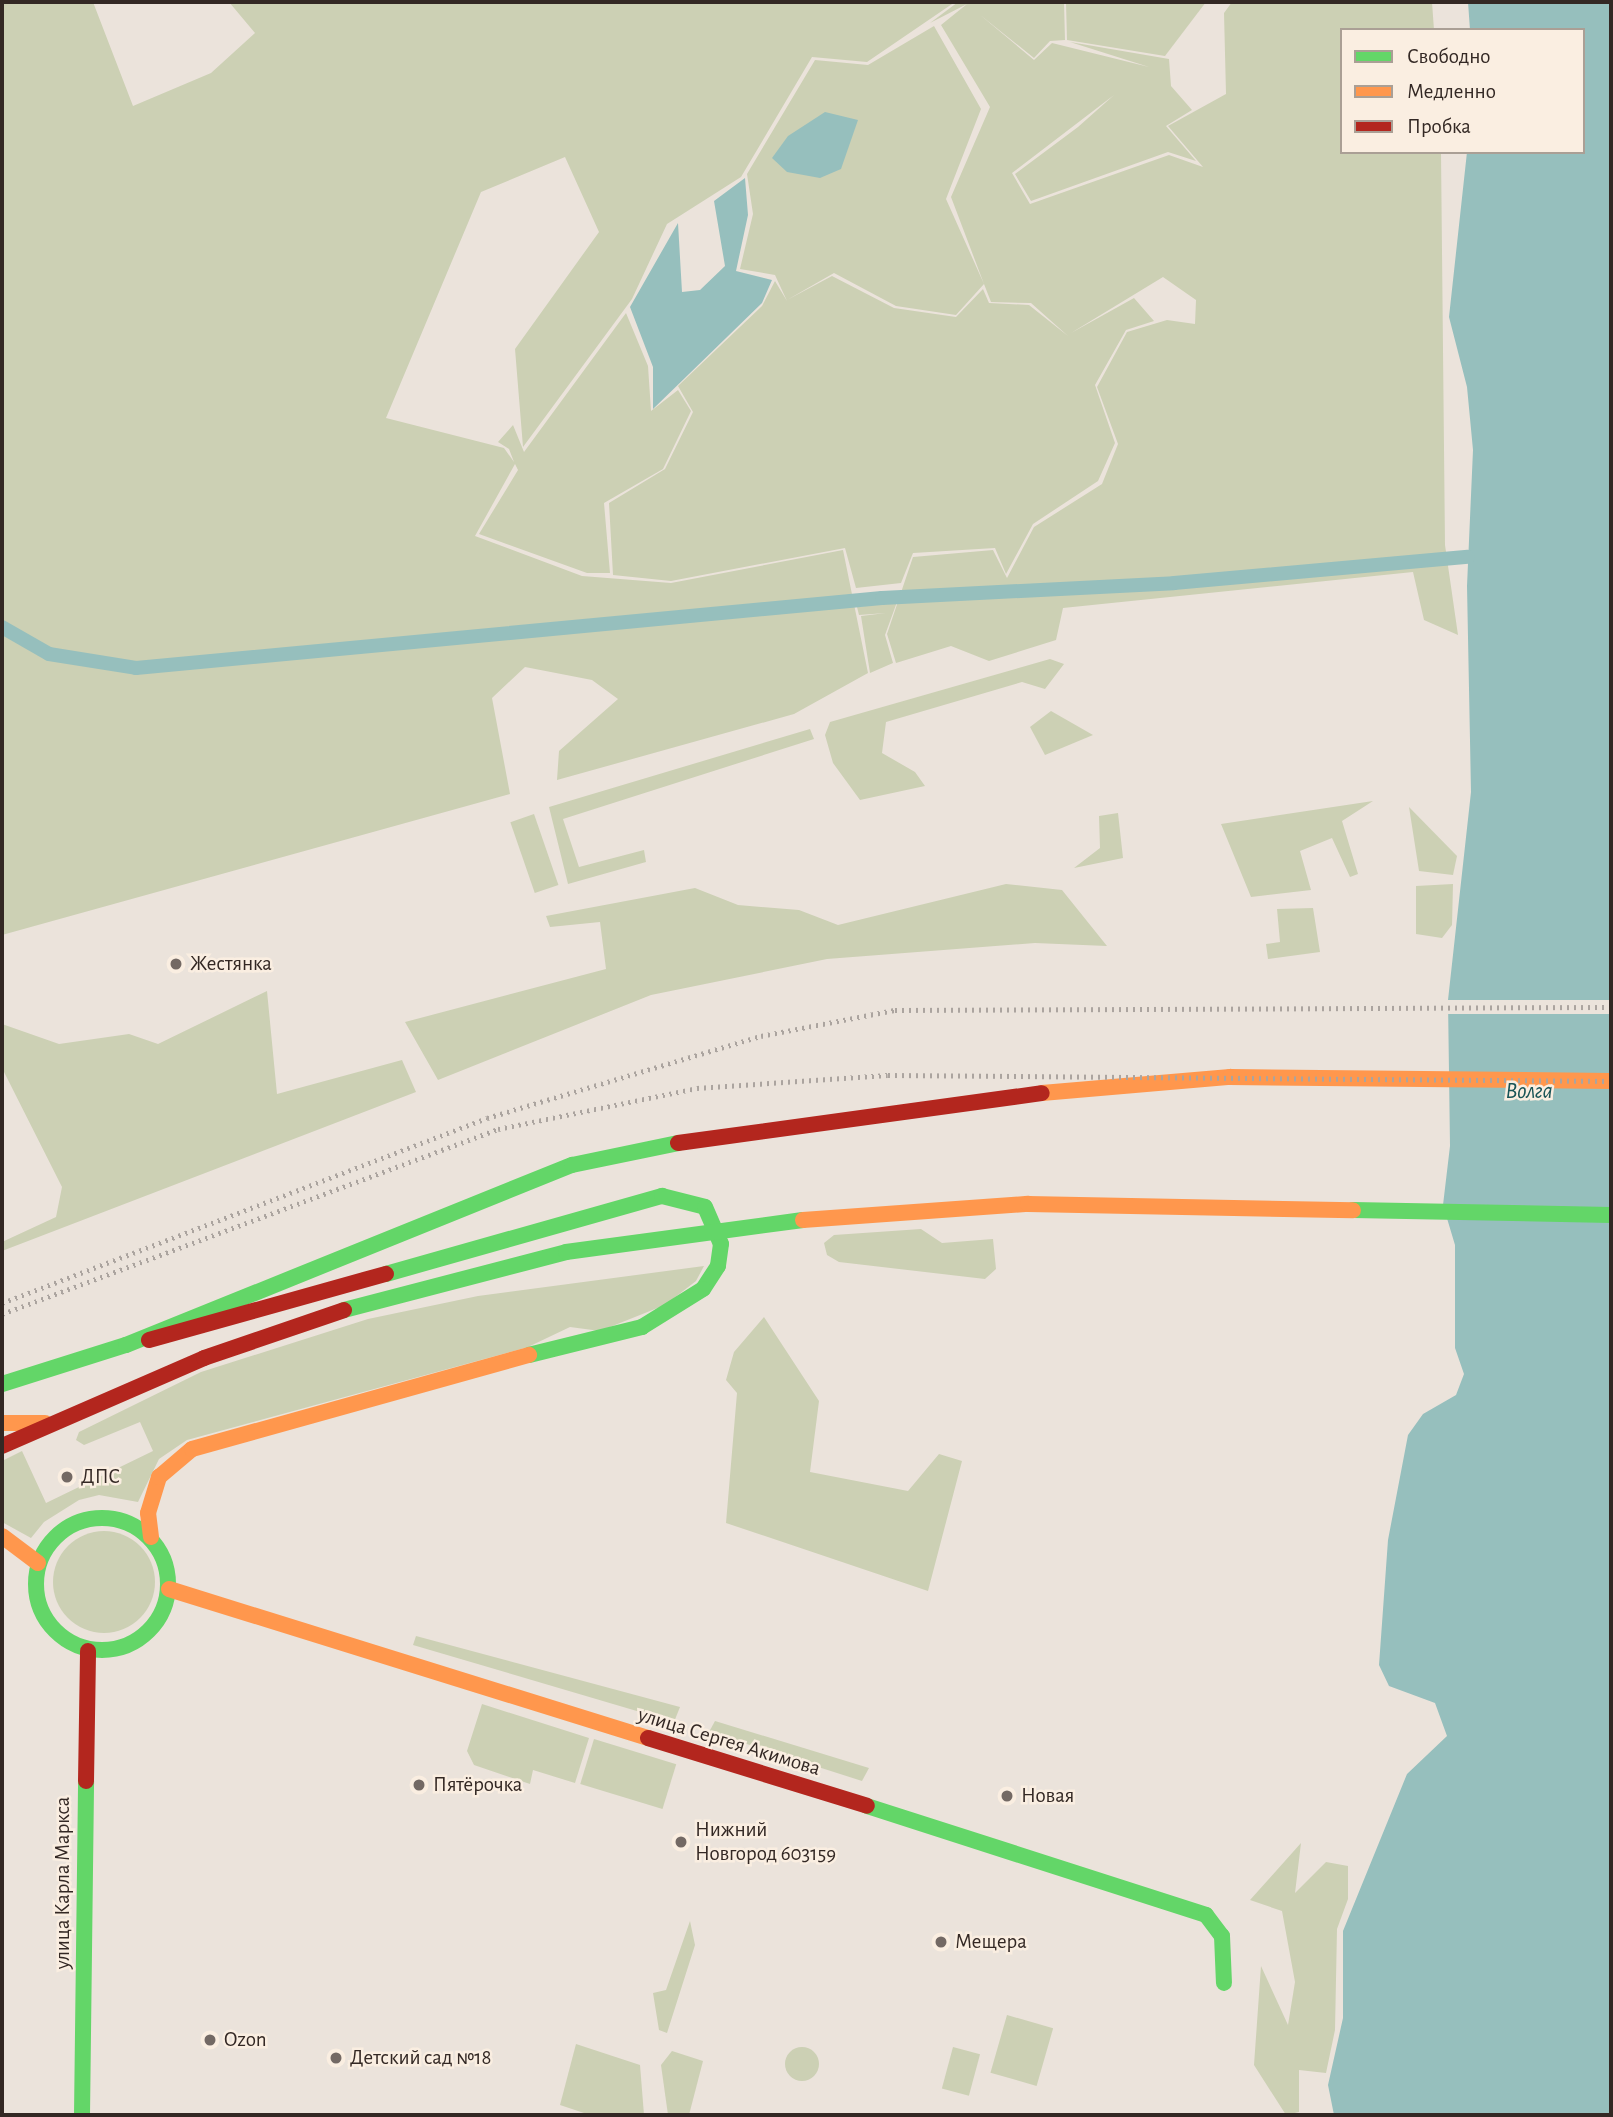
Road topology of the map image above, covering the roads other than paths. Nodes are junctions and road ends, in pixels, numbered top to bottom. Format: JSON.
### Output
{"nodes":[{"id":1,"x":1611,"y":1081,"type":"edge"},
{"id":2,"x":1611,"y":1215,"type":"edge"},
{"id":3,"x":126,"y":1345,"type":"junction"},
{"id":4,"x":2,"y":1384,"type":"edge"},
{"id":5,"x":2,"y":1423,"type":"edge"},
{"id":6,"x":52,"y":1423,"type":"junction"},
{"id":7,"x":2,"y":1446,"type":"edge"},
{"id":8,"x":2,"y":1536,"type":"edge"},
{"id":9,"x":151,"y":1537,"type":"junction"},
{"id":10,"x":38,"y":1563,"type":"junction"},
{"id":11,"x":169,"y":1589,"type":"junction"},
{"id":12,"x":88,"y":1651,"type":"junction"},
{"id":13,"x":1224,"y":1983,"type":"dead end"},
{"id":14,"x":82,"y":2115,"type":"edge"}],
"edges":[{"from":1,"to":3,"type":"street"},
{"from":2,"to":6,"type":"street"},
{"from":3,"to":4,"type":"street"},
{"from":3,"to":9,"type":"street"},
{"from":5,"to":6,"type":"street"},
{"from":6,"to":7,"type":"street"},
{"from":8,"to":10,"type":"street"},
{"from":9,"to":10,"type":"street"},
{"from":9,"to":11,"type":"street"},
{"from":10,"to":12,"type":"street"},
{"from":11,"to":12,"type":"street"},
{"from":11,"to":13,"type":"street","name":"улица Сергея Акимова"},
{"from":12,"to":14,"type":"street","name":"улица Карла Маркса"}]}
